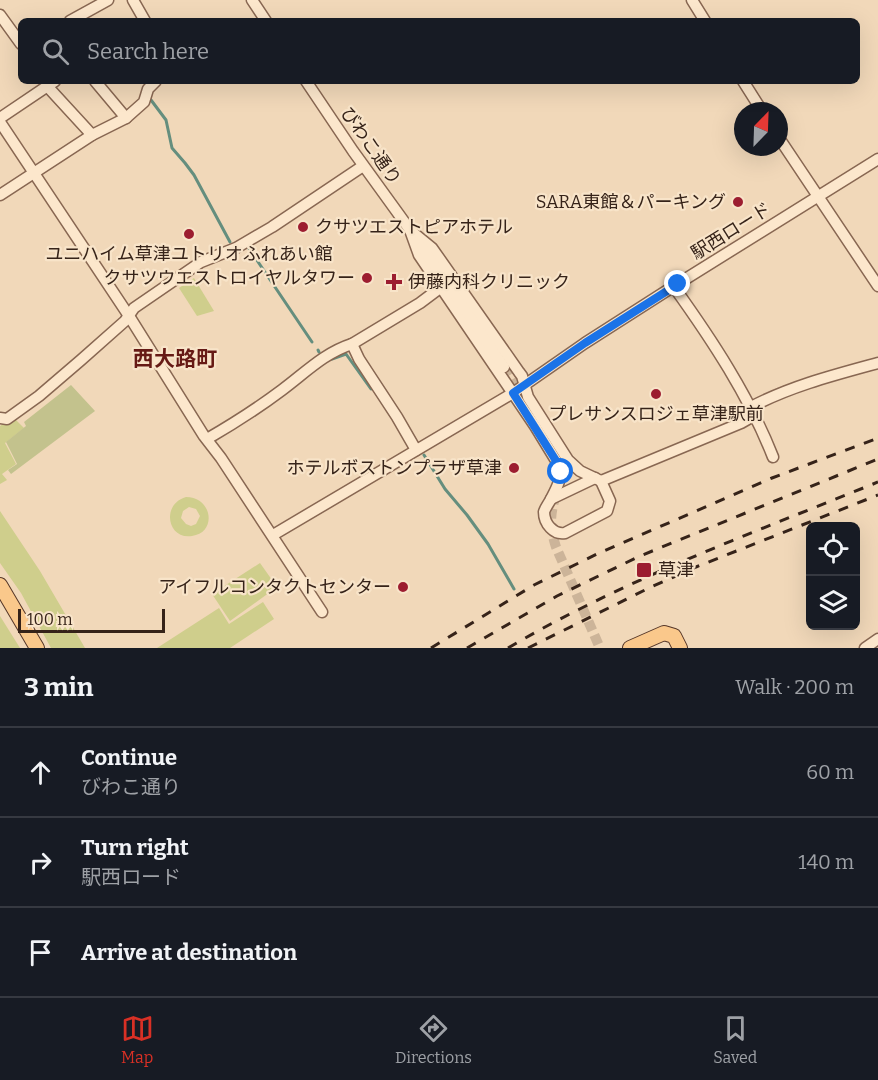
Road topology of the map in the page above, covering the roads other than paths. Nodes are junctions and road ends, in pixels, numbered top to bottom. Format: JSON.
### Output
{"nodes":[{"id":1,"x":108,"y":0,"type":"edge"},
{"id":2,"x":133,"y":0,"type":"edge"},
{"id":3,"x":252,"y":0,"type":"edge"},
{"id":4,"x":692,"y":0,"type":"edge"},
{"id":5,"x":0,"y":15,"type":"edge"},
{"id":6,"x":75,"y":18,"type":"edge"},
{"id":7,"x":143,"y":18,"type":"edge"},
{"id":8,"x":264,"y":18,"type":"edge"},
{"id":9,"x":703,"y":18,"type":"edge"},
{"id":10,"x":18,"y":40,"type":"edge"},
{"id":11,"x":50,"y":84,"type":"edge"},
{"id":12,"x":52,"y":84,"type":"edge"},
{"id":13,"x":98,"y":84,"type":"edge"},
{"id":14,"x":153,"y":84,"type":"edge"},
{"id":15,"x":308,"y":84,"type":"edge"},
{"id":16,"x":745,"y":84,"type":"edge"},
{"id":17,"x":756,"y":102,"type":"edge"},
{"id":18,"x":126,"y":118,"type":"junction"},
{"id":19,"x":0,"y":120,"type":"edge"},
{"id":20,"x":92,"y":135,"type":"junction"},
{"id":21,"x":788,"y":152,"type":"edge"},
{"id":22,"x":878,"y":159,"type":"edge"},
{"id":23,"x":363,"y":166,"type":"junction"},
{"id":24,"x":33,"y":173,"type":"junction"},
{"id":25,"x":0,"y":195,"type":"edge"},
{"id":26,"x":817,"y":196,"type":"junction"},
{"id":27,"x":410,"y":230,"type":"junction"},
{"id":28,"x":674,"y":286,"type":"junction"},
{"id":29,"x":878,"y":286,"type":"edge"},
{"id":30,"x":440,"y":288,"type":"junction"},
{"id":31,"x":129,"y":316,"type":"junction"},
{"id":32,"x":352,"y":344,"type":"junction"},
{"id":33,"x":878,"y":363,"type":"edge"},
{"id":34,"x":504,"y":366,"type":"tunnel mouth"},
{"id":35,"x":525,"y":384,"type":"junction"},
{"id":36,"x":513,"y":393,"type":"junction"},
{"id":37,"x":753,"y":411,"type":"junction"},
{"id":38,"x":0,"y":418,"type":"edge"},
{"id":39,"x":207,"y":439,"type":"junction"},
{"id":40,"x":416,"y":450,"type":"junction"},
{"id":41,"x":773,"y":457,"type":"dead end"},
{"id":42,"x":598,"y":479,"type":"junction"},
{"id":43,"x":550,"y":499,"type":"junction"},
{"id":44,"x":273,"y":535,"type":"junction"},
{"id":45,"x":0,"y":585,"type":"edge"},
{"id":46,"x":322,"y":612,"type":"dead end"},
{"id":47,"x":878,"y":639,"type":"edge"},
{"id":48,"x":38,"y":648,"type":"edge"},
{"id":49,"x":630,"y":648,"type":"edge"},
{"id":50,"x":680,"y":648,"type":"edge"},
{"id":51,"x":865,"y":648,"type":"edge"}],
"edges":[{"from":1,"to":6,"type":"street"},
{"from":2,"to":7,"type":"street"},
{"from":3,"to":8,"type":"street"},
{"from":4,"to":9,"type":"street"},
{"from":5,"to":10,"type":"street"},
{"from":11,"to":19,"type":"street"},
{"from":12,"to":20,"type":"street"},
{"from":13,"to":18,"type":"street"},
{"from":14,"to":18,"type":"street"},
{"from":15,"to":23,"type":"street","name":"びわこ通り"},
{"from":16,"to":17,"type":"street"},
{"from":18,"to":20,"type":"street"},
{"from":19,"to":24,"type":"street"},
{"from":20,"to":24,"type":"street"},
{"from":21,"to":26,"type":"street"},
{"from":22,"to":26,"type":"street","name":"駅西ロード"},
{"from":23,"to":27,"type":"street","name":"びわこ通り"},
{"from":23,"to":31,"type":"street"},
{"from":24,"to":25,"type":"street"},
{"from":24,"to":31,"type":"street"},
{"from":26,"to":28,"type":"street","name":"駅西ロード"},
{"from":26,"to":29,"type":"street"},
{"from":27,"to":30,"type":"street","name":"びわこ通り"},
{"from":27,"to":34,"type":"street"},
{"from":27,"to":35,"type":"street","name":"びわこ通り"},
{"from":28,"to":35,"type":"street","name":"駅西ロード"},
{"from":28,"to":37,"type":"street"},
{"from":30,"to":32,"type":"street"},
{"from":30,"to":36,"type":"street","name":"びわこ通り"},
{"from":31,"to":38,"type":"street"},
{"from":31,"to":39,"type":"street"},
{"from":32,"to":39,"type":"street"},
{"from":32,"to":40,"type":"street"},
{"from":33,"to":37,"type":"street"},
{"from":35,"to":36,"type":"street","name":"駅西ロード"},
{"from":35,"to":42,"type":"street","name":"びわこ通り"},
{"from":36,"to":40,"type":"street","name":"駅西ロード"},
{"from":36,"to":43,"type":"street","name":"びわこ通り"},
{"from":37,"to":41,"type":"street"},
{"from":37,"to":42,"type":"street"},
{"from":39,"to":44,"type":"street"},
{"from":40,"to":44,"type":"street","name":"駅西ロード"},
{"from":42,"to":43,"type":"street"},
{"from":42,"to":43,"type":"street","name":"びわこ通り"},
{"from":44,"to":46,"type":"street"},
{"from":45,"to":48,"type":"main road"},
{"from":47,"to":51,"type":"street"},
{"from":49,"to":50,"type":"main road"}]}
